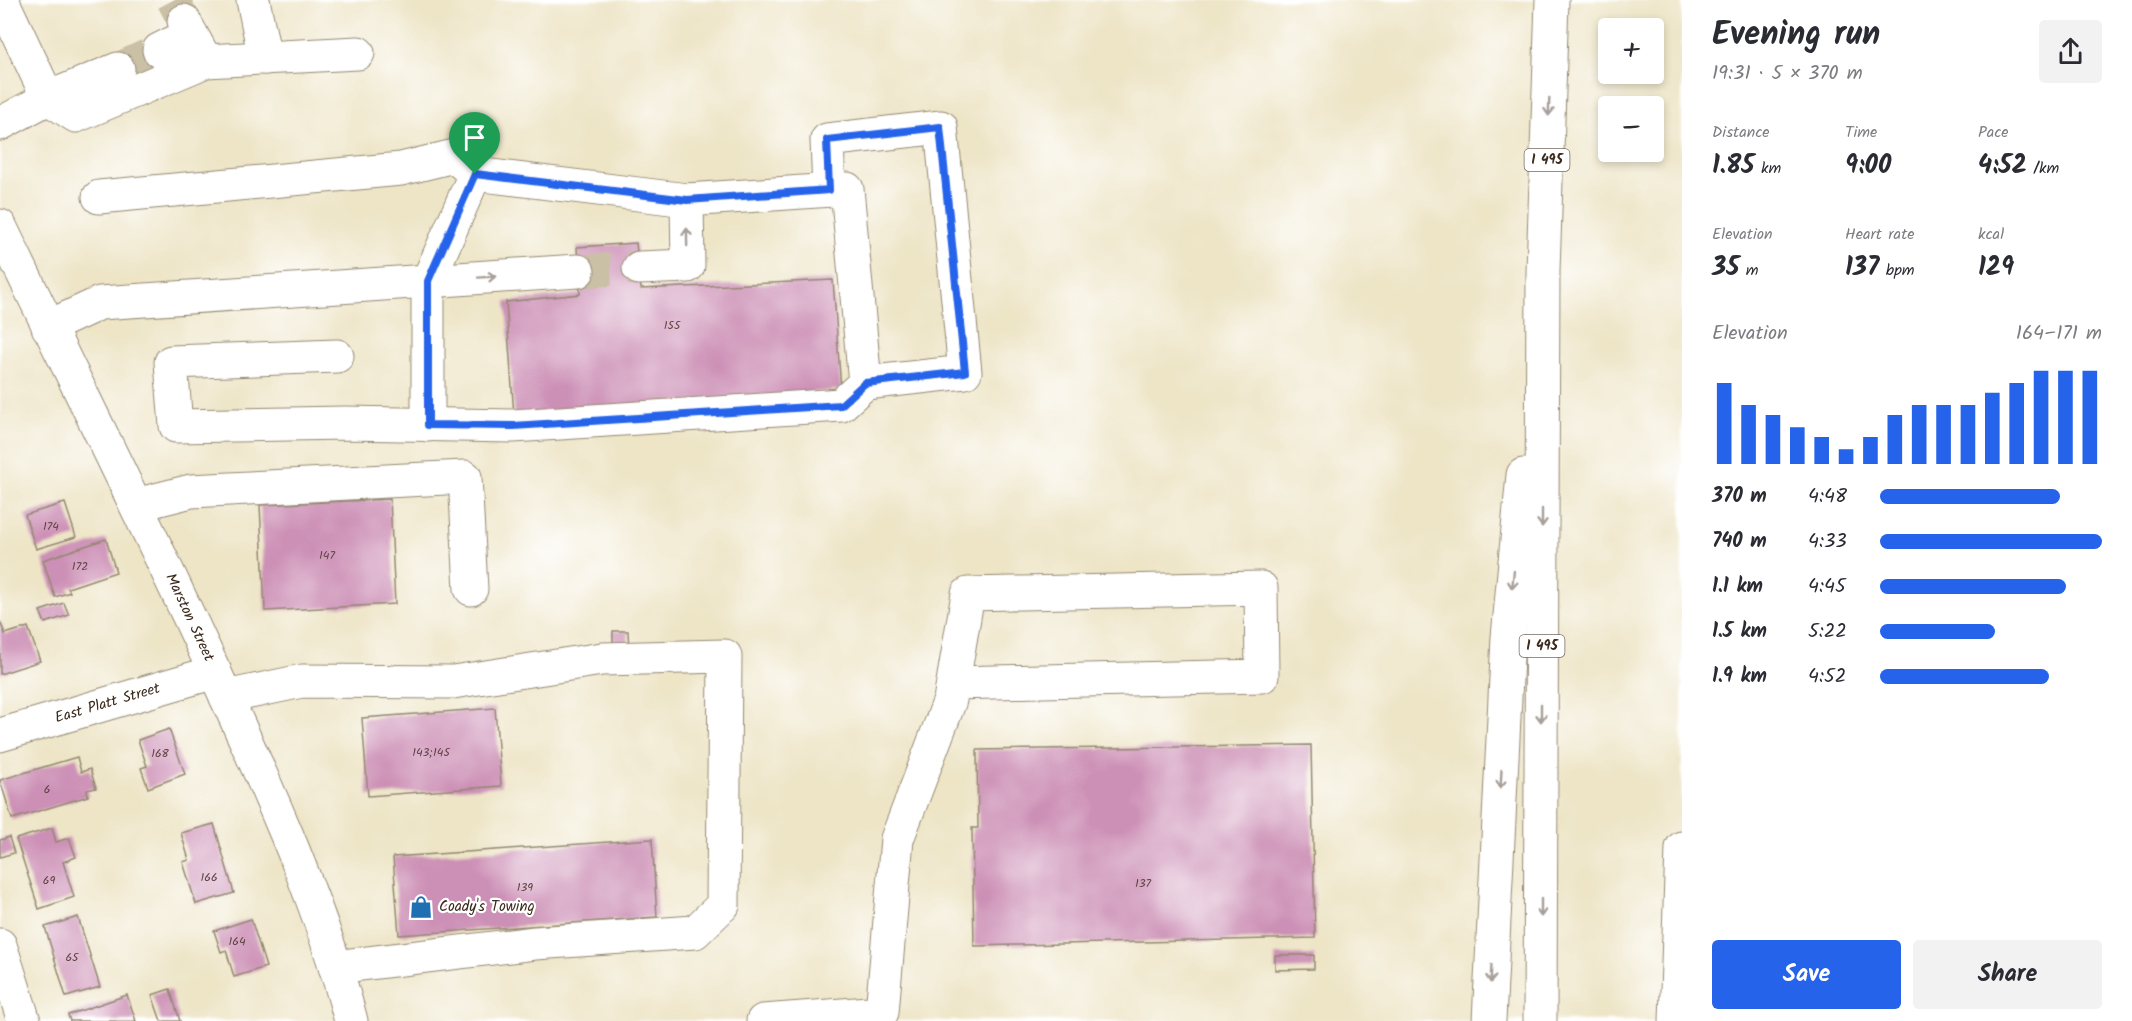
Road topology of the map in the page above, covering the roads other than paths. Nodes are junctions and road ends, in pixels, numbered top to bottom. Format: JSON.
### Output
{"nodes":[{"id":1,"x":2,"y":0,"type":"edge"},
{"id":2,"x":253,"y":0,"type":"edge"},
{"id":3,"x":1552,"y":0,"type":"edge"},
{"id":4,"x":193,"y":39,"type":"junction"},
{"id":5,"x":159,"y":50,"type":"tunnel mouth"},
{"id":6,"x":358,"y":53,"type":"dead end"},
{"id":7,"x":265,"y":58,"type":"junction"},
{"id":8,"x":118,"y":69,"type":"tunnel mouth"},
{"id":9,"x":48,"y":98,"type":"junction"},
{"id":10,"x":0,"y":124,"type":"edge"},
{"id":11,"x":475,"y":174,"type":"junction"},
{"id":12,"x":829,"y":190,"type":"junction"},
{"id":13,"x":99,"y":197,"type":"dead end"},
{"id":14,"x":687,"y":200,"type":"junction"},
{"id":15,"x":0,"y":226,"type":"edge"},
{"id":16,"x":639,"y":268,"type":"tunnel mouth"},
{"id":17,"x":578,"y":271,"type":"tunnel mouth"},
{"id":18,"x":1543,"y":271,"type":"junction"},
{"id":19,"x":428,"y":281,"type":"junction"},
{"id":20,"x":48,"y":327,"type":"junction"},
{"id":21,"x":337,"y":356,"type":"dead end"},
{"id":22,"x":865,"y":383,"type":"junction"},
{"id":23,"x":428,"y":425,"type":"junction"},
{"id":24,"x":136,"y":505,"type":"junction"},
{"id":25,"x":471,"y":590,"type":"dead end"},
{"id":26,"x":953,"y":683,"type":"junction"},
{"id":27,"x":221,"y":685,"type":"junction"},
{"id":28,"x":0,"y":735,"type":"edge"},
{"id":29,"x":1682,"y":848,"type":"edge"},
{"id":30,"x":0,"y":945,"type":"edge"},
{"id":31,"x":335,"y":967,"type":"junction"},
{"id":32,"x":24,"y":1021,"type":"edge"},
{"id":33,"x":351,"y":1021,"type":"edge"},
{"id":34,"x":763,"y":1021,"type":"edge"},
{"id":35,"x":1489,"y":1021,"type":"edge"},
{"id":36,"x":1540,"y":1021,"type":"edge"},
{"id":37,"x":1676,"y":1021,"type":"edge"}],
"edges":[{"from":1,"to":9,"type":"main road"},
{"from":2,"to":7,"type":"main road"},
{"from":3,"to":18,"type":"main road","number":"I 495","one_way":true},
{"from":4,"to":5,"type":"main road"},
{"from":4,"to":7,"type":"main road"},
{"from":4,"to":9,"type":"main road"},
{"from":6,"to":7,"type":"main road"},
{"from":8,"to":9,"type":"main road"},
{"from":9,"to":10,"type":"main road"},
{"from":11,"to":13,"type":"main road"},
{"from":11,"to":14,"type":"main road"},
{"from":11,"to":19,"type":"main road"},
{"from":12,"to":14,"type":"main road"},
{"from":12,"to":22,"type":"main road"},
{"from":12,"to":22,"type":"main road"},
{"from":16,"to":14,"type":"main road","one_way":true},
{"from":15,"to":20,"type":"main road","name":"Marston Street"},
{"from":19,"to":17,"type":"main road","one_way":true},
{"from":18,"to":35,"type":"main road","one_way":true},
{"from":18,"to":36,"type":"main road","number":"I 495","one_way":true},
{"from":19,"to":20,"type":"main road"},
{"from":19,"to":23,"type":"main road"},
{"from":20,"to":24,"type":"main road","name":"Marston Street"},
{"from":21,"to":23,"type":"main road"},
{"from":22,"to":23,"type":"main road"},
{"from":24,"to":25,"type":"main road"},
{"from":24,"to":27,"type":"main road","name":"Marston Street"},
{"from":26,"to":26,"type":"main road"},
{"from":26,"to":34,"type":"main road"},
{"from":27,"to":28,"type":"main road","name":"East Platt Street"},
{"from":27,"to":31,"type":"main road","name":"Marston Street"},
{"from":27,"to":31,"type":"main road","name":"East Platt Street"},
{"from":29,"to":37,"type":"main road"},
{"from":30,"to":32,"type":"main road"},
{"from":31,"to":33,"type":"main road","name":"Marston Street"}]}
